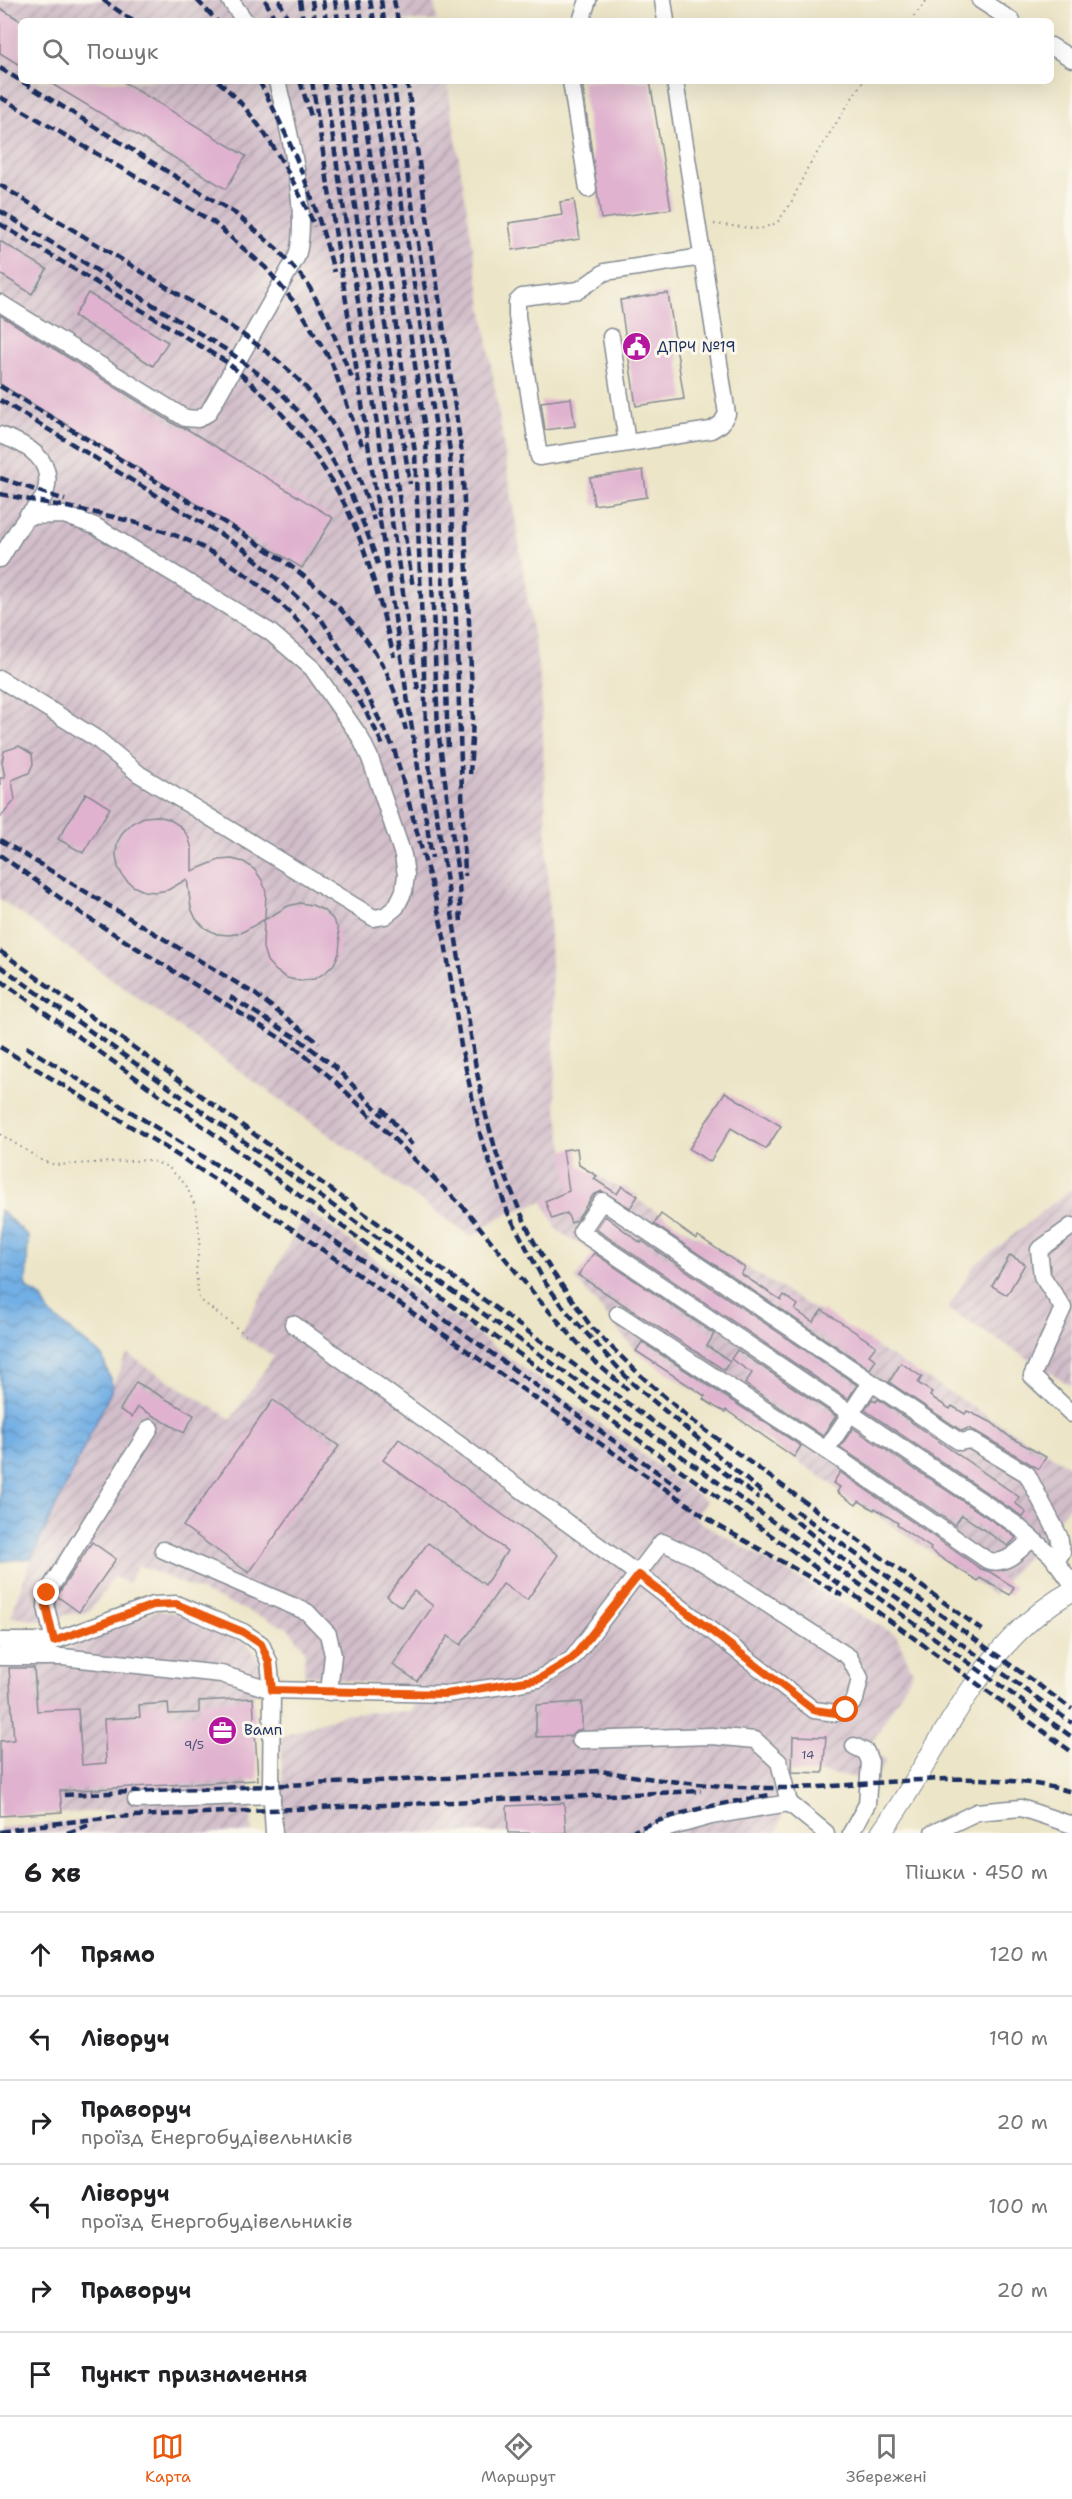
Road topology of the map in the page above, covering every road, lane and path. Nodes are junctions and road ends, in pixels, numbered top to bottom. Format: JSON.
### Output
{"nodes":[{"id":1,"x":230,"y":0,"type":"edge"},
{"id":2,"x":588,"y":0,"type":"edge"},
{"id":3,"x":663,"y":0,"type":"edge"},
{"id":4,"x":927,"y":0,"type":"edge"},
{"id":5,"x":980,"y":0,"type":"edge"},
{"id":6,"x":243,"y":18,"type":"edge"},
{"id":7,"x":582,"y":18,"type":"edge"},
{"id":8,"x":666,"y":18,"type":"edge"},
{"id":9,"x":912,"y":18,"type":"edge"},
{"id":10,"x":1007,"y":18,"type":"edge"},
{"id":11,"x":1054,"y":48,"type":"edge"},
{"id":12,"x":1072,"y":59,"type":"edge"},
{"id":13,"x":278,"y":84,"type":"edge"},
{"id":14,"x":571,"y":84,"type":"edge"},
{"id":15,"x":675,"y":84,"type":"edge"},
{"id":16,"x":861,"y":84,"type":"edge"},
{"id":17,"x":588,"y":189,"type":"dead end"},
{"id":18,"x":698,"y":227,"type":"junction"},
{"id":19,"x":702,"y":256,"type":"junction"},
{"id":20,"x":0,"y":303,"type":"edge"},
{"id":21,"x":611,"y":337,"type":"dead end"},
{"id":22,"x":0,"y":435,"type":"edge"},
{"id":23,"x":627,"y":443,"type":"junction"},
{"id":24,"x":27,"y":516,"type":"junction"},
{"id":25,"x":0,"y":559,"type":"edge"},
{"id":26,"x":0,"y":679,"type":"edge"},
{"id":27,"x":0,"y":1134,"type":"edge"},
{"id":28,"x":1072,"y":1227,"type":"edge"},
{"id":29,"x":618,"y":1314,"type":"dead end"},
{"id":30,"x":293,"y":1324,"type":"dead end"},
{"id":31,"x":246,"y":1335,"type":"dead end"},
{"id":32,"x":870,"y":1384,"type":"junction"},
{"id":33,"x":851,"y":1414,"type":"junction"},
{"id":34,"x":1072,"y":1414,"type":"edge"},
{"id":35,"x":150,"y":1428,"type":"dead end"},
{"id":36,"x":826,"y":1449,"type":"junction"},
{"id":37,"x":1032,"y":1539,"type":"junction"},
{"id":38,"x":163,"y":1550,"type":"dead end"},
{"id":39,"x":1056,"y":1562,"type":"junction"},
{"id":40,"x":639,"y":1575,"type":"junction"},
{"id":41,"x":1069,"y":1594,"type":"edge"},
{"id":42,"x":0,"y":1641,"type":"edge"},
{"id":43,"x":54,"y":1641,"type":"junction"},
{"id":44,"x":32,"y":1656,"type":"junction"},
{"id":45,"x":0,"y":1657,"type":"edge"},
{"id":46,"x":0,"y":1668,"type":"edge"},
{"id":47,"x":272,"y":1690,"type":"junction"},
{"id":48,"x":329,"y":1692,"type":"junction"},
{"id":49,"x":580,"y":1740,"type":"dead end"},
{"id":50,"x":854,"y":1746,"type":"dead end"},
{"id":51,"x":272,"y":1796,"type":"junction"},
{"id":52,"x":136,"y":1800,"type":"dead end"},
{"id":53,"x":789,"y":1803,"type":"junction"},
{"id":54,"x":1072,"y":1825,"type":"edge"},
{"id":55,"x":274,"y":1833,"type":"edge"},
{"id":56,"x":650,"y":1833,"type":"edge"},
{"id":57,"x":826,"y":1833,"type":"edge"},
{"id":58,"x":851,"y":1833,"type":"edge"},
{"id":59,"x":881,"y":1833,"type":"edge"},
{"id":60,"x":933,"y":1833,"type":"edge"}],
"edges":[{"from":1,"to":6,"type":"street"},
{"from":2,"to":7,"type":"street"},
{"from":3,"to":8,"type":"street"},
{"from":4,"to":9,"type":"path"},
{"from":5,"to":10,"type":"street"},
{"from":11,"to":12,"type":"street"},
{"from":13,"to":20,"type":"street"},
{"from":14,"to":17,"type":"street"},
{"from":15,"to":18,"type":"street"},
{"from":16,"to":18,"type":"path"},
{"from":18,"to":19,"type":"street"},
{"from":19,"to":23,"type":"street"},
{"from":19,"to":23,"type":"street"},
{"from":21,"to":23,"type":"street"},
{"from":22,"to":24,"type":"street"},
{"from":24,"to":25,"type":"street"},
{"from":24,"to":26,"type":"street"},
{"from":27,"to":31,"type":"path"},
{"from":28,"to":34,"type":"street"},
{"from":29,"to":36,"type":"street"},
{"from":30,"to":40,"type":"street"},
{"from":32,"to":33,"type":"street"},
{"from":32,"to":33,"type":"street"},
{"from":32,"to":39,"type":"street"},
{"from":33,"to":36,"type":"street"},
{"from":33,"to":37,"type":"street"},
{"from":35,"to":43,"type":"street"},
{"from":36,"to":37,"type":"street"},
{"from":37,"to":39,"type":"street"},
{"from":38,"to":48,"type":"street"},
{"from":39,"to":41,"type":"street"},
{"from":40,"to":40,"type":"street"},
{"from":40,"to":48,"type":"street"},
{"from":41,"to":59,"type":"main road"},
{"from":42,"to":43,"type":"street"},
{"from":43,"to":47,"type":"street"},
{"from":44,"to":45,"type":"street"},
{"from":44,"to":46,"type":"street"},
{"from":44,"to":47,"type":"street"},
{"from":47,"to":48,"type":"street"},
{"from":47,"to":51,"type":"street"},
{"from":49,"to":53,"type":"street"},
{"from":50,"to":58,"type":"street"},
{"from":51,"to":52,"type":"street"},
{"from":51,"to":55,"type":"street"},
{"from":53,"to":56,"type":"street"},
{"from":53,"to":57,"type":"street"},
{"from":54,"to":60,"type":"street"}]}
